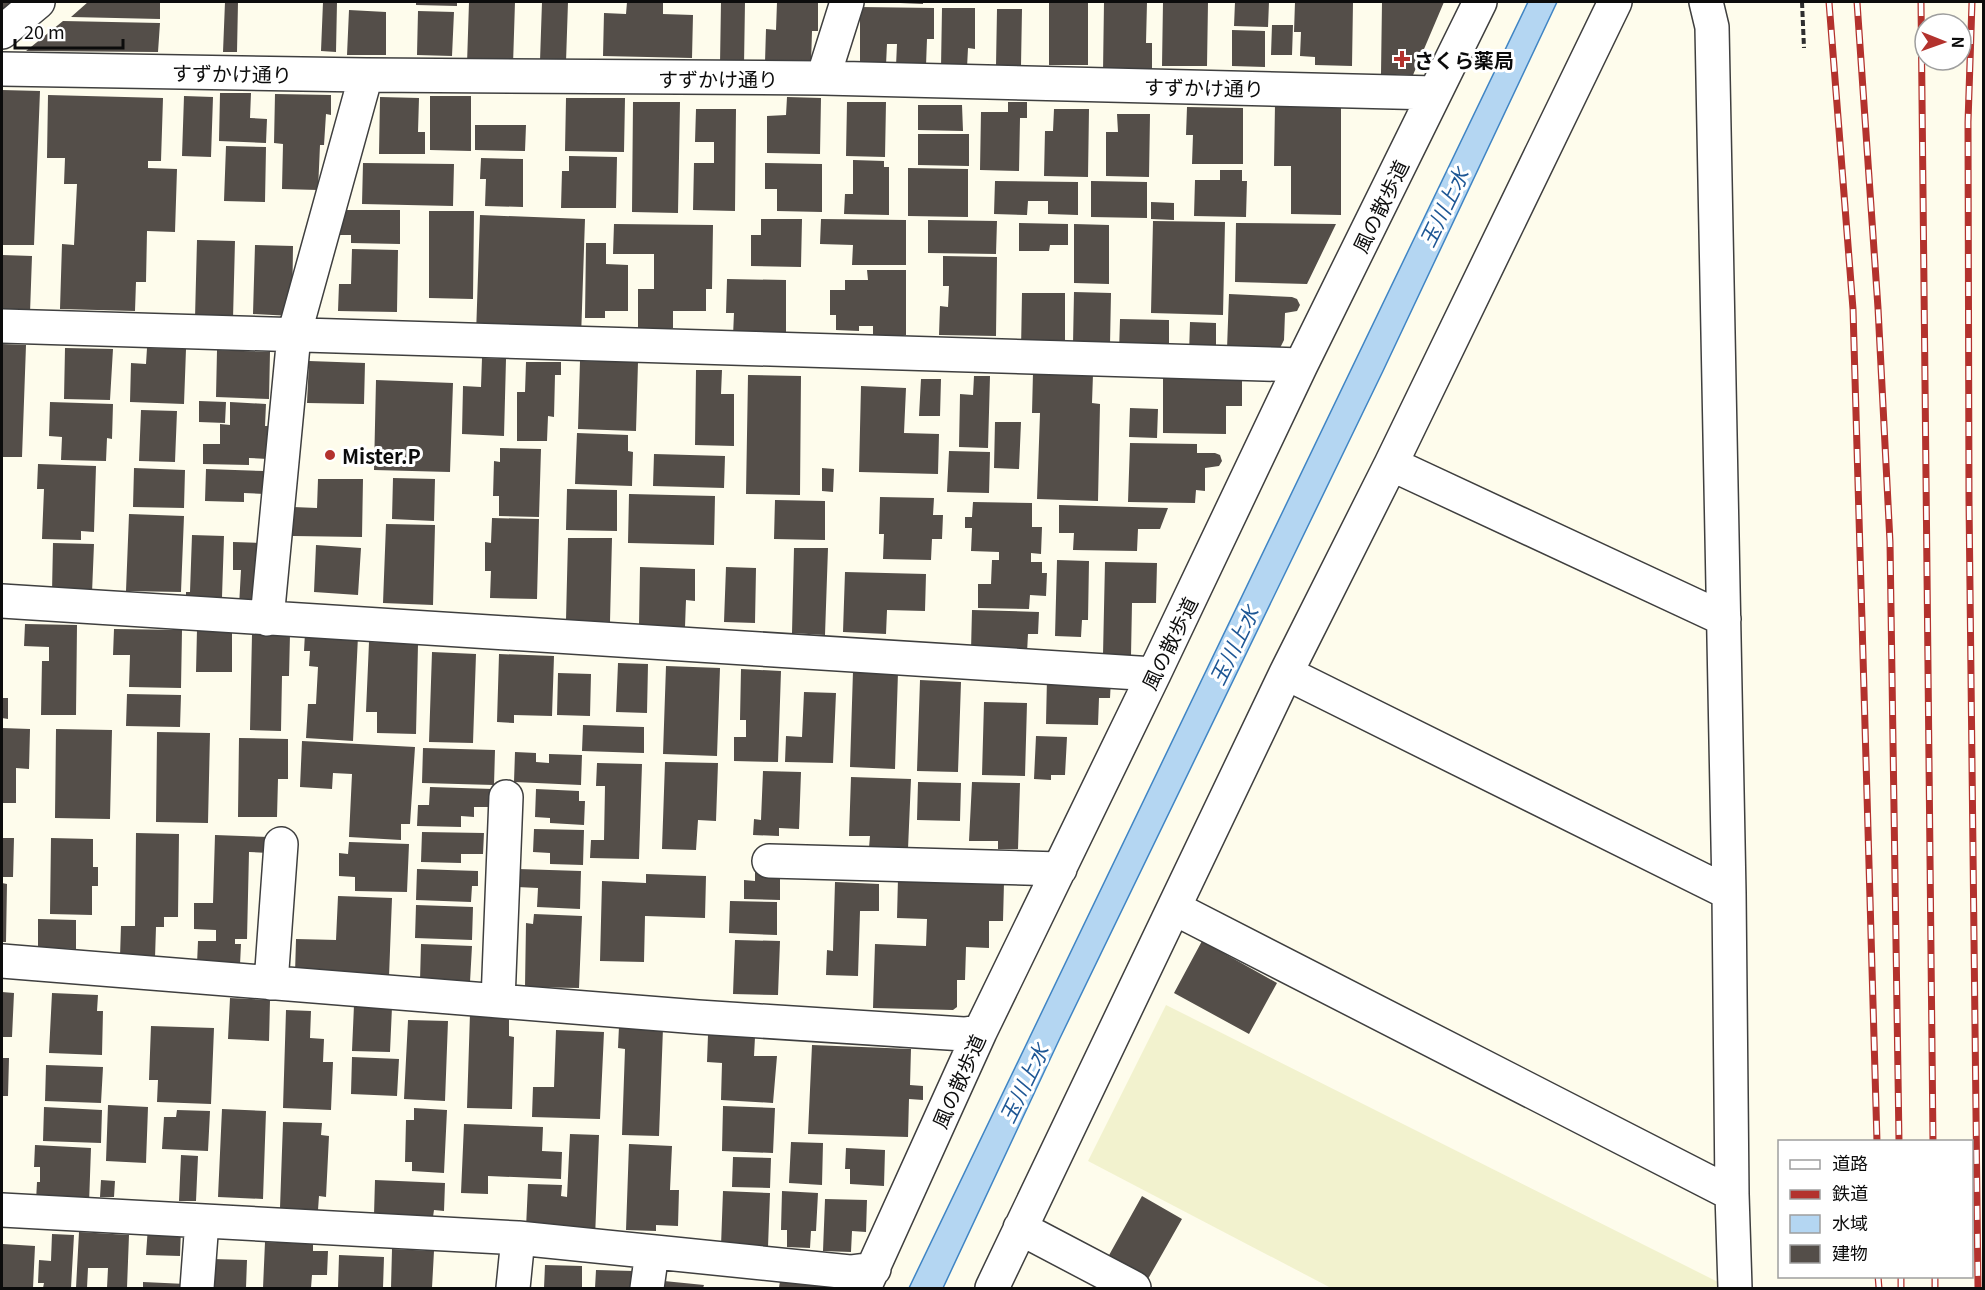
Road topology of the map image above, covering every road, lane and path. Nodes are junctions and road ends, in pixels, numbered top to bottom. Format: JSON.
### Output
{"nodes":[{"id":1,"x":38,"y":2,"type":"edge"},
{"id":2,"x":847,"y":2,"type":"edge"},
{"id":3,"x":1480,"y":2,"type":"edge"},
{"id":4,"x":1615,"y":2,"type":"edge"},
{"id":5,"x":1706,"y":2,"type":"edge"},
{"id":6,"x":1802,"y":2,"type":"edge"},
{"id":7,"x":2,"y":32,"type":"edge"},
{"id":8,"x":1804,"y":48,"type":"dead end"},
{"id":9,"x":2,"y":69,"type":"edge"},
{"id":10,"x":366,"y":75,"type":"junction"},
{"id":11,"x":823,"y":78,"type":"junction"},
{"id":12,"x":1435,"y":93,"type":"junction"},
{"id":13,"x":2,"y":327,"type":"edge"},
{"id":14,"x":294,"y":335,"type":"junction"},
{"id":15,"x":1301,"y":365,"type":"junction"},
{"id":16,"x":1391,"y":464,"type":"junction"},
{"id":17,"x":2,"y":601,"type":"edge"},
{"id":18,"x":267,"y":619,"type":"junction"},
{"id":19,"x":1724,"y":619,"type":"junction"},
{"id":20,"x":1286,"y":673,"type":"junction"},
{"id":21,"x":1154,"y":674,"type":"junction"},
{"id":22,"x":506,"y":797,"type":"dead end"},
{"id":23,"x":281,"y":844,"type":"dead end"},
{"id":24,"x":769,"y":861,"type":"dead end"},
{"id":25,"x":1060,"y":869,"type":"junction"},
{"id":26,"x":1729,"y":893,"type":"junction"},
{"id":27,"x":1174,"y":908,"type":"junction"},
{"id":28,"x":2,"y":962,"type":"edge"},
{"id":29,"x":271,"y":983,"type":"junction"},
{"id":30,"x":498,"y":1001,"type":"junction"},
{"id":31,"x":980,"y":1032,"type":"junction"},
{"id":32,"x":1732,"y":1194,"type":"junction"},
{"id":33,"x":2,"y":1210,"type":"edge"},
{"id":34,"x":202,"y":1221,"type":"junction"},
{"id":35,"x":1020,"y":1228,"type":"junction"},
{"id":36,"x":518,"y":1238,"type":"junction"},
{"id":37,"x":652,"y":1252,"type":"junction"},
{"id":38,"x":869,"y":1279,"type":"edge"},
{"id":39,"x":197,"y":1288,"type":"edge"},
{"id":40,"x":513,"y":1288,"type":"edge"},
{"id":41,"x":647,"y":1288,"type":"edge"},
{"id":42,"x":992,"y":1288,"type":"edge"},
{"id":43,"x":1134,"y":1288,"type":"edge"},
{"id":44,"x":1735,"y":1288,"type":"edge"}],
"edges":[{"from":1,"to":7,"type":"street"},
{"from":2,"to":11,"type":"street"},
{"from":3,"to":12,"type":"street","name":"風の散歩道"},
{"from":4,"to":16,"type":"street"},
{"from":5,"to":19,"type":"street"},
{"from":6,"to":8,"type":"path"},
{"from":9,"to":10,"type":"street","name":"すずかけ通り"},
{"from":10,"to":11,"type":"street","name":"すずかけ通り"},
{"from":10,"to":14,"type":"street"},
{"from":11,"to":12,"type":"street","name":"すずかけ通り"},
{"from":12,"to":15,"type":"street","name":"風の散歩道"},
{"from":13,"to":14,"type":"street"},
{"from":14,"to":15,"type":"street"},
{"from":14,"to":18,"type":"street"},
{"from":15,"to":21,"type":"street","name":"風の散歩道"},
{"from":16,"to":19,"type":"street"},
{"from":16,"to":20,"type":"street"},
{"from":17,"to":18,"type":"street"},
{"from":18,"to":21,"type":"street"},
{"from":19,"to":26,"type":"street"},
{"from":20,"to":26,"type":"street"},
{"from":20,"to":27,"type":"street"},
{"from":21,"to":25,"type":"street","name":"風の散歩道"},
{"from":22,"to":30,"type":"street"},
{"from":23,"to":29,"type":"street"},
{"from":24,"to":25,"type":"street"},
{"from":25,"to":31,"type":"street","name":"風の散歩道"},
{"from":26,"to":32,"type":"street"},
{"from":27,"to":32,"type":"street"},
{"from":27,"to":35,"type":"street"},
{"from":28,"to":29,"type":"street"},
{"from":29,"to":30,"type":"street"},
{"from":30,"to":31,"type":"street"},
{"from":31,"to":38,"type":"street","name":"風の散歩道"},
{"from":32,"to":44,"type":"street"},
{"from":33,"to":34,"type":"street"},
{"from":34,"to":36,"type":"street"},
{"from":34,"to":39,"type":"street"},
{"from":35,"to":42,"type":"street"},
{"from":35,"to":43,"type":"street"},
{"from":36,"to":37,"type":"street"},
{"from":36,"to":40,"type":"street"},
{"from":37,"to":38,"type":"street"},
{"from":37,"to":41,"type":"street"}]}
